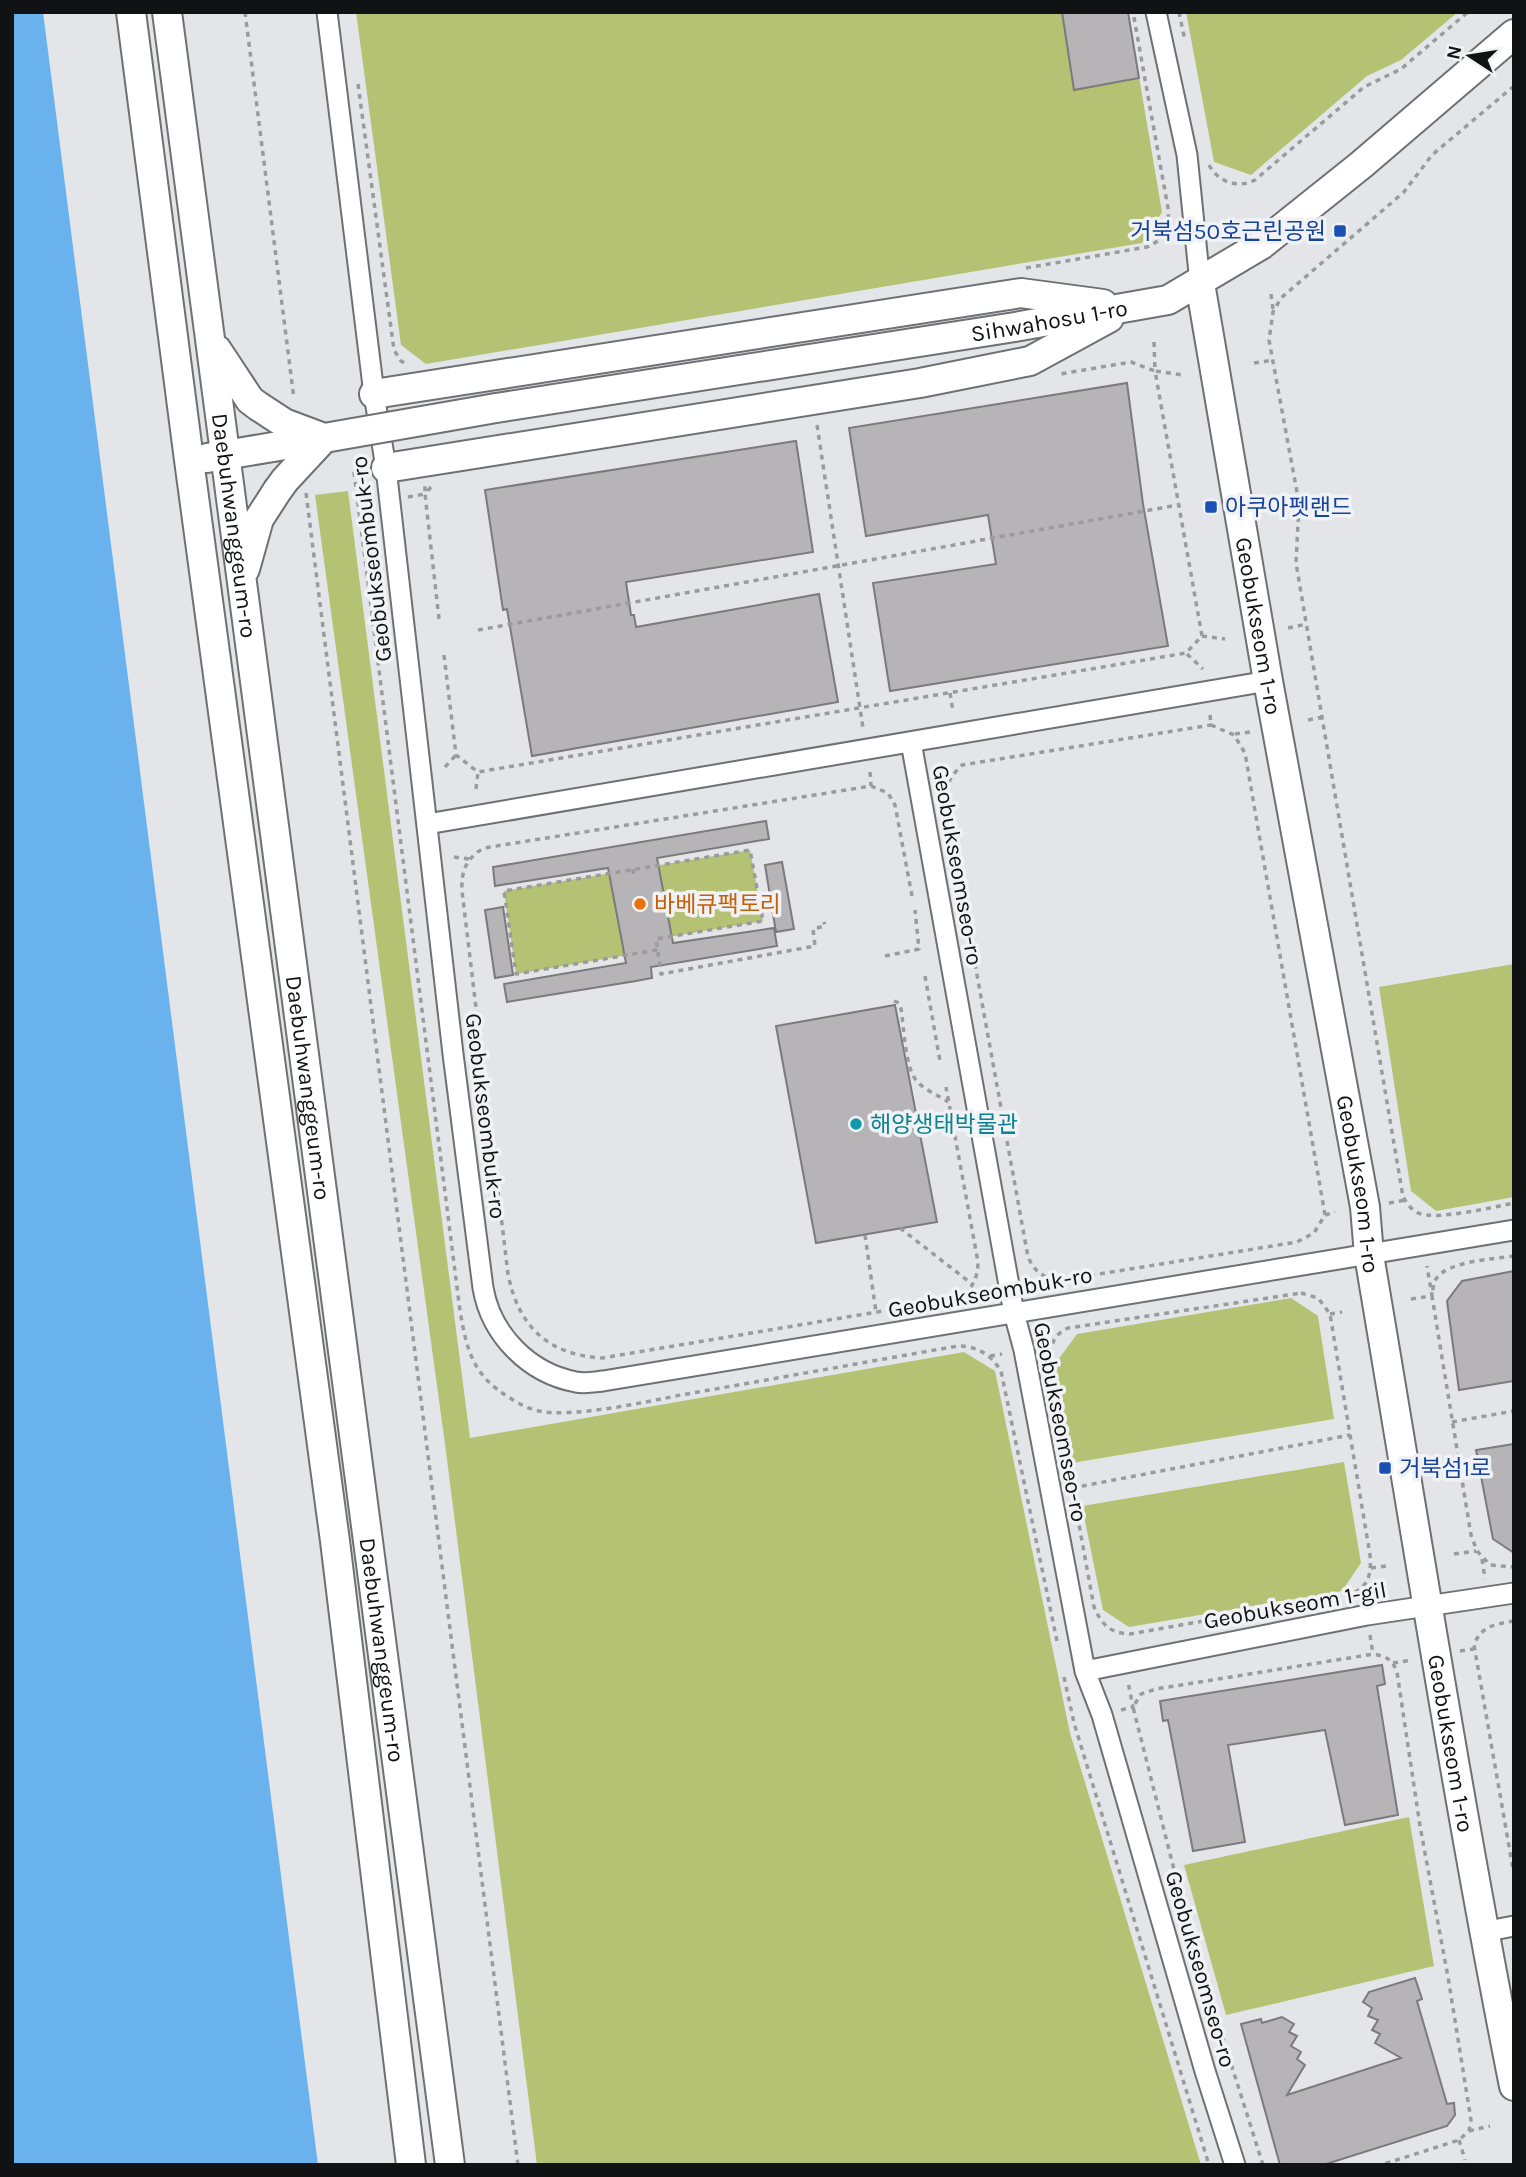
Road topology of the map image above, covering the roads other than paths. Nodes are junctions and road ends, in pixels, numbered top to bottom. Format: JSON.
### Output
{"nodes":[{"id":1,"x":131,"y":12,"type":"edge"},
{"id":2,"x":167,"y":12,"type":"edge"},
{"id":3,"x":327,"y":12,"type":"edge"},
{"id":4,"x":1156,"y":12,"type":"edge"},
{"id":5,"x":1514,"y":34,"type":"edge"},
{"id":6,"x":1200,"y":283,"type":"junction"},
{"id":7,"x":1130,"y":307,"type":"junction"},
{"id":8,"x":210,"y":337,"type":"junction"},
{"id":9,"x":374,"y":394,"type":"junction"},
{"id":10,"x":324,"y":438,"type":"junction"},
{"id":11,"x":226,"y":455,"type":"junction"},
{"id":12,"x":188,"y":460,"type":"junction"},
{"id":13,"x":386,"y":468,"type":"junction"},
{"id":14,"x":241,"y":585,"type":"junction"},
{"id":15,"x":1268,"y":681,"type":"junction"},
{"id":16,"x":911,"y":742,"type":"junction"},
{"id":17,"x":427,"y":824,"type":"junction"},
{"id":18,"x":1514,"y":1230,"type":"edge"},
{"id":19,"x":1369,"y":1255,"type":"junction"},
{"id":20,"x":1014,"y":1313,"type":"junction"},
{"id":21,"x":1514,"y":1593,"type":"edge"},
{"id":22,"x":1427,"y":1607,"type":"junction"},
{"id":23,"x":1085,"y":1671,"type":"junction"},
{"id":24,"x":1514,"y":1926,"type":"edge"},
{"id":25,"x":1483,"y":1932,"type":"junction"},
{"id":26,"x":1514,"y":2086,"type":"edge"},
{"id":27,"x":411,"y":2165,"type":"edge"},
{"id":28,"x":450,"y":2165,"type":"edge"},
{"id":29,"x":1235,"y":2165,"type":"edge"}],
"edges":[{"from":1,"to":12,"type":"main road","name":"Daebuhwanggeum-ro"},
{"from":2,"to":8,"type":"main road","name":"Daebuhwanggeum-ro"},
{"from":3,"to":9,"type":"street","name":"Geobukseombuk-ro"},
{"from":4,"to":6,"type":"street"},
{"from":5,"to":6,"type":"main road","name":"Sihwahosu 1-ro"},
{"from":6,"to":7,"type":"main road","name":"Sihwahosu 1-ro"},
{"from":6,"to":15,"type":"main road","name":"Geobukseom 1-ro"},
{"from":7,"to":9,"type":"main road"},
{"from":7,"to":10,"type":"main road","name":"Sihwahosu 1-ro","bridge":true},
{"from":7,"to":13,"type":"main road"},
{"from":8,"to":10,"type":"main road","bridge":true},
{"from":8,"to":11,"type":"main road","name":"Daebuhwanggeum-ro"},
{"from":9,"to":13,"type":"street","name":"Geobukseombuk-ro"},
{"from":10,"to":11,"type":"main road","name":"Sihwahosu 1-ro","bridge":true},
{"from":10,"to":14,"type":"main road","bridge":true},
{"from":11,"to":12,"type":"main road"},
{"from":11,"to":14,"type":"main road","name":"Daebuhwanggeum-ro"},
{"from":12,"to":27,"type":"main road","name":"Daebuhwanggeum-ro"},
{"from":13,"to":17,"type":"street","name":"Geobukseombuk-ro"},
{"from":14,"to":28,"type":"main road","name":"Daebuhwanggeum-ro"},
{"from":15,"to":16,"type":"street","name":"Geobukseomseo-ro"},
{"from":15,"to":19,"type":"main road","name":"Geobukseom 1-ro"},
{"from":16,"to":17,"type":"street"},
{"from":16,"to":20,"type":"street","name":"Geobukseomseo-ro"},
{"from":17,"to":20,"type":"street","name":"Geobukseombuk-ro"},
{"from":18,"to":19,"type":"street","name":"Geobukseombuk-ro"},
{"from":19,"to":20,"type":"street","name":"Geobukseombuk-ro"},
{"from":19,"to":22,"type":"main road","name":"Geobukseom 1-ro"},
{"from":20,"to":23,"type":"street","name":"Geobukseomseo-ro"},
{"from":21,"to":22,"type":"street","name":"Geobukseom 1-gil"},
{"from":22,"to":23,"type":"street","name":"Geobukseom 1-gil"},
{"from":22,"to":25,"type":"main road","name":"Geobukseom 1-ro"},
{"from":23,"to":29,"type":"street","name":"Geobukseomseo-ro"},
{"from":24,"to":25,"type":"street"},
{"from":25,"to":26,"type":"main road","name":"Geobukseom 1-ro"}]}
